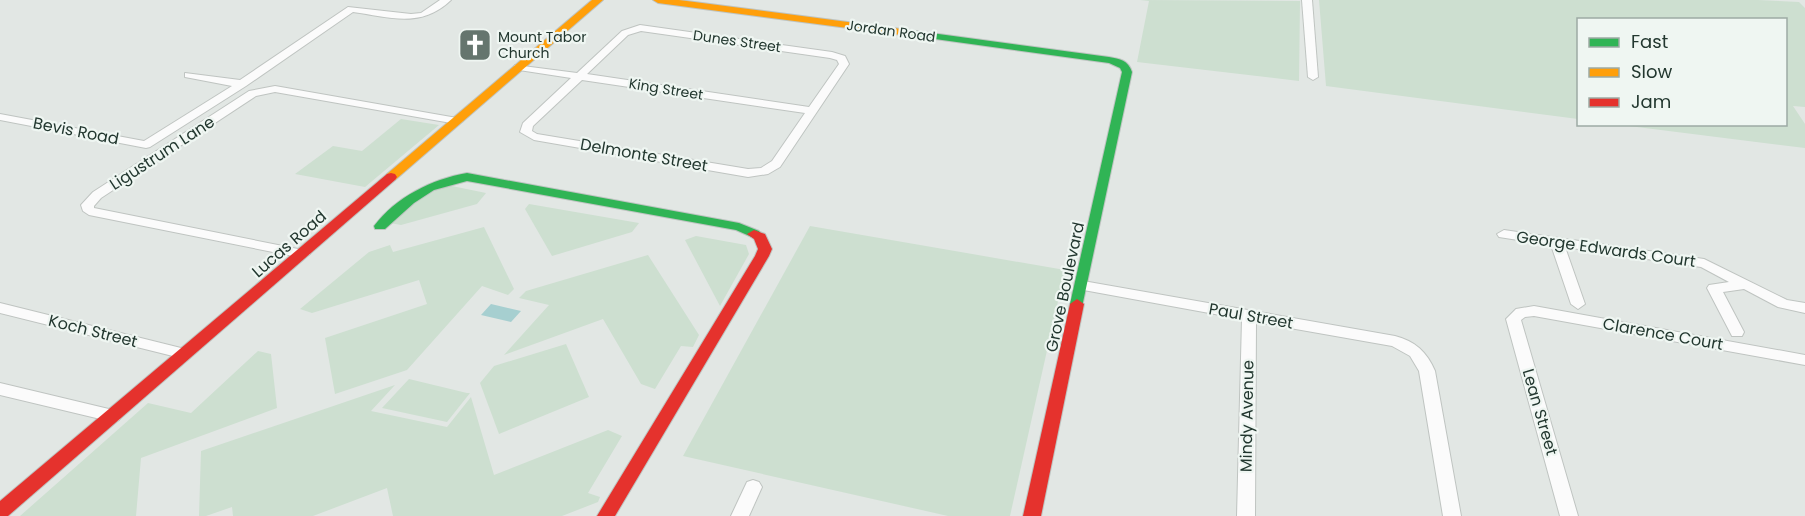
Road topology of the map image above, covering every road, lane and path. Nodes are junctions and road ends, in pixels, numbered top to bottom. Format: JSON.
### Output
{"nodes":[{"id":1,"x":446,"y":0,"type":"edge"},
{"id":2,"x":598,"y":0,"type":"edge"},
{"id":3,"x":660,"y":0,"type":"edge"},
{"id":4,"x":1307,"y":0,"type":"edge"},
{"id":5,"x":1124,"y":65,"type":"joint"},
{"id":6,"x":519,"y":67,"type":"junction"},
{"id":7,"x":189,"y":75,"type":"dead end"},
{"id":8,"x":579,"y":76,"type":"junction"},
{"id":9,"x":1313,"y":77,"type":"dead end"},
{"id":10,"x":242,"y":84,"type":"junction"},
{"id":11,"x":812,"y":111,"type":"junction"},
{"id":12,"x":0,"y":117,"type":"edge"},
{"id":13,"x":457,"y":121,"type":"junction"},
{"id":14,"x":380,"y":226,"type":"dead end"},
{"id":15,"x":1504,"y":234,"type":"dead end"},
{"id":16,"x":1557,"y":242,"type":"junction"},
{"id":17,"x":303,"y":254,"type":"junction"},
{"id":18,"x":1743,"y":285,"type":"junction"},
{"id":19,"x":1083,"y":286,"type":"junction"},
{"id":20,"x":1578,"y":304,"type":"dead end"},
{"id":21,"x":1805,"y":308,"type":"edge"},
{"id":22,"x":0,"y":309,"type":"edge"},
{"id":23,"x":1521,"y":312,"type":"joint"},
{"id":24,"x":1249,"y":315,"type":"junction"},
{"id":25,"x":1737,"y":332,"type":"dead end"},
{"id":26,"x":185,"y":354,"type":"junction"},
{"id":27,"x":1805,"y":360,"type":"edge"},
{"id":28,"x":0,"y":388,"type":"edge"},
{"id":29,"x":113,"y":416,"type":"junction"},
{"id":30,"x":753,"y":487,"type":"dead end"},
{"id":31,"x":0,"y":512,"type":"edge"},
{"id":32,"x":606,"y":516,"type":"edge"},
{"id":33,"x":740,"y":516,"type":"edge"},
{"id":34,"x":1032,"y":516,"type":"edge"},
{"id":35,"x":1246,"y":516,"type":"edge"},
{"id":36,"x":1452,"y":516,"type":"edge"},
{"id":37,"x":1569,"y":516,"type":"edge"}],
"edges":[{"from":1,"to":10,"type":"street","name":"Bevis Road"},
{"from":2,"to":6,"type":"street","name":"Lucas Road"},
{"from":3,"to":5,"type":"street","name":"Jordan Road"},
{"from":4,"to":9,"type":"street"},
{"from":5,"to":19,"type":"street","name":"Grove Boulevard"},
{"from":6,"to":8,"type":"street","name":"King Street"},
{"from":6,"to":13,"type":"street","name":"Lucas Road"},
{"from":7,"to":10,"type":"street"},
{"from":8,"to":11,"type":"street","name":"King Street"},
{"from":8,"to":11,"type":"street","name":"Dunes Street"},
{"from":8,"to":11,"type":"street","name":"Delmonte Street"},
{"from":10,"to":12,"type":"street","name":"Bevis Road"},
{"from":13,"to":17,"type":"street","name":"Lucas Road"},
{"from":13,"to":17,"type":"street","name":"Ligustrum Lane"},
{"from":14,"to":32,"type":"street"},
{"from":15,"to":16,"type":"street","name":"George Edwards Court"},
{"from":16,"to":18,"type":"street","name":"George Edwards Court"},
{"from":16,"to":20,"type":"street"},
{"from":17,"to":26,"type":"street","name":"Lucas Road"},
{"from":18,"to":21,"type":"street","name":"George Edwards Court"},
{"from":18,"to":25,"type":"street"},
{"from":19,"to":24,"type":"street","name":"Paul Street"},
{"from":19,"to":34,"type":"street","name":"Grove Boulevard"},
{"from":22,"to":26,"type":"street","name":"Koch Street"},
{"from":23,"to":27,"type":"street","name":"Clarence Court"},
{"from":23,"to":37,"type":"street","name":"Lean Street"},
{"from":24,"to":35,"type":"street","name":"Mindy Avenue"},
{"from":24,"to":36,"type":"street","name":"Paul Street"},
{"from":26,"to":29,"type":"street","name":"Lucas Road"},
{"from":28,"to":29,"type":"street"},
{"from":29,"to":31,"type":"street","name":"Lucas Road"},
{"from":30,"to":33,"type":"street"}]}
